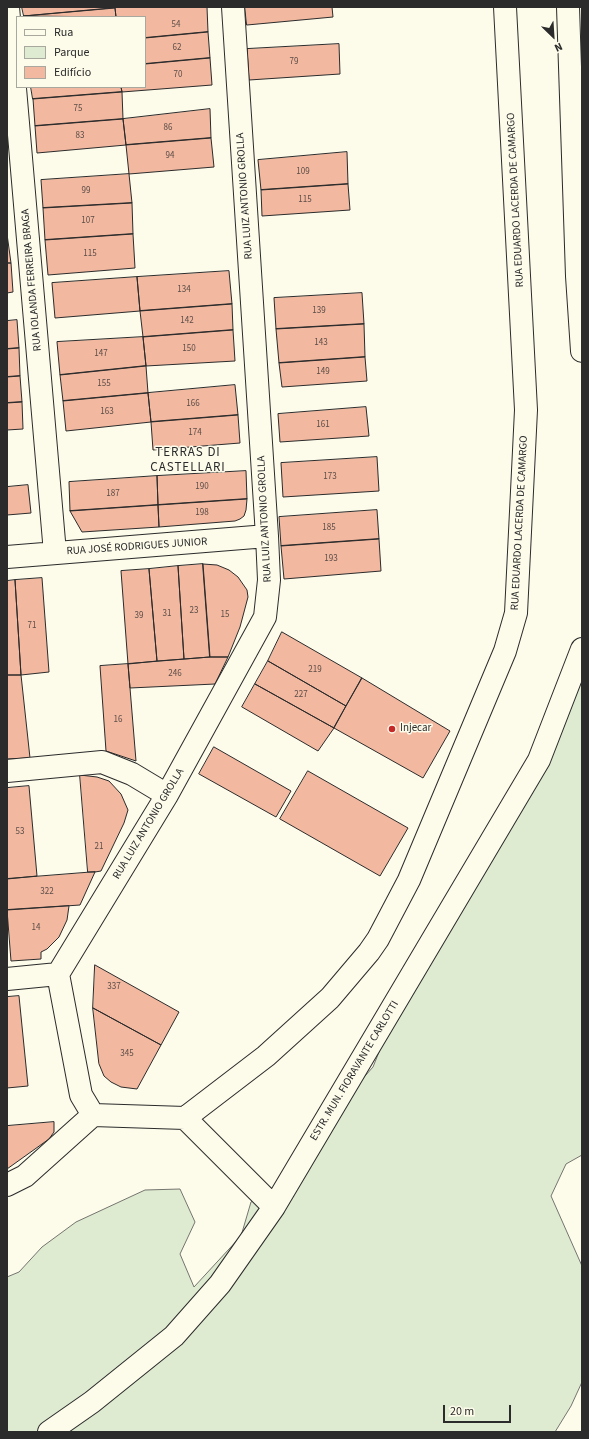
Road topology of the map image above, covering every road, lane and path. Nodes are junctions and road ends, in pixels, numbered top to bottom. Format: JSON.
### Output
{"nodes":[{"id":1,"x":8,"y":7,"type":"edge"},
{"id":2,"x":233,"y":7,"type":"edge"},
{"id":3,"x":505,"y":7,"type":"edge"},
{"id":4,"x":568,"y":7,"type":"edge"},
{"id":5,"x":582,"y":351,"type":"edge"},
{"id":6,"x":267,"y":536,"type":"junction"},
{"id":7,"x":55,"y":553,"type":"junction"},
{"id":8,"x":7,"y":557,"type":"edge"},
{"id":9,"x":582,"y":649,"type":"edge"},
{"id":10,"x":7,"y":771,"type":"edge"},
{"id":11,"x":167,"y":795,"type":"junction"},
{"id":12,"x":58,"y":974,"type":"junction"},
{"id":13,"x":7,"y":979,"type":"edge"},
{"id":14,"x":93,"y":1115,"type":"junction"},
{"id":15,"x":185,"y":1118,"type":"junction"},
{"id":16,"x":7,"y":1185,"type":"edge"},
{"id":17,"x":274,"y":1207,"type":"junction"},
{"id":18,"x":49,"y":1432,"type":"edge"}],
"edges":[{"from":1,"to":7,"type":"street","name":"RUA IOLANDA FERREIRA BRAGA"},
{"from":2,"to":6,"type":"street","name":"RUA LUIZ ANTONIO GROLLA"},
{"from":3,"to":15,"type":"street","name":"RUA EDUARDO LACERDA DE CAMARGO"},
{"from":4,"to":5,"type":"street"},
{"from":6,"to":7,"type":"street","name":"RUA JOSÉ RODRIGUES JUNIOR"},
{"from":6,"to":11,"type":"street","name":"RUA LUIZ ANTONIO GROLLA"},
{"from":7,"to":8,"type":"street","name":"RUA JOSÉ RODRIGUES JUNIOR"},
{"from":9,"to":17,"type":"street","name":"ESTR. MUN. FIORAVANTE CARLOTTI"},
{"from":10,"to":11,"type":"street"},
{"from":11,"to":12,"type":"street","name":"RUA LUIZ ANTONIO GROLLA"},
{"from":12,"to":13,"type":"street"},
{"from":12,"to":14,"type":"street"},
{"from":14,"to":15,"type":"street"},
{"from":14,"to":16,"type":"street"},
{"from":15,"to":17,"type":"street"},
{"from":17,"to":18,"type":"street","name":"ESTR. MUN. FIORAVANTE CARLOTTI"}]}
